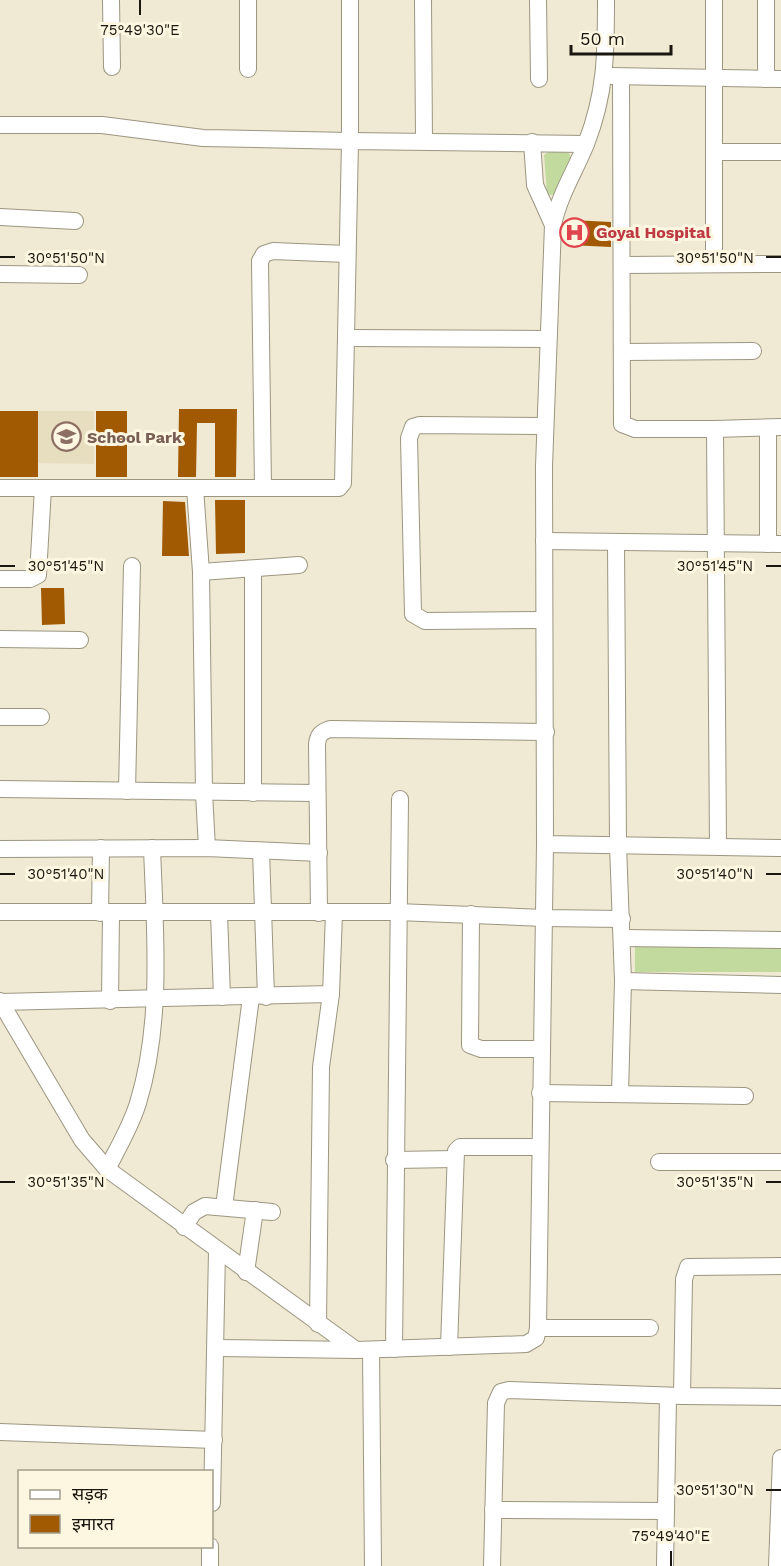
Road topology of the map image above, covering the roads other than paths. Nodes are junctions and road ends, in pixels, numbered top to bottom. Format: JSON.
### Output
{"nodes":[{"id":1,"x":111,"y":0,"type":"edge"},
{"id":2,"x":248,"y":0,"type":"edge"},
{"id":3,"x":350,"y":0,"type":"edge"},
{"id":4,"x":423,"y":0,"type":"edge"},
{"id":5,"x":538,"y":0,"type":"edge"},
{"id":6,"x":606,"y":0,"type":"edge"},
{"id":7,"x":714,"y":0,"type":"edge"},
{"id":8,"x":766,"y":0,"type":"edge"},
{"id":9,"x":112,"y":67,"type":"dead end"},
{"id":10,"x":248,"y":69,"type":"dead end"},
{"id":11,"x":613,"y":77,"type":"junction"},
{"id":12,"x":714,"y":78,"type":"junction"},
{"id":13,"x":773,"y":79,"type":"edge"},
{"id":14,"x":539,"y":80,"type":"dead end"},
{"id":15,"x":0,"y":125,"type":"edge"},
{"id":16,"x":350,"y":141,"type":"junction"},
{"id":17,"x":423,"y":141,"type":"junction"},
{"id":18,"x":532,"y":142,"type":"junction"},
{"id":19,"x":586,"y":144,"type":"junction"},
{"id":20,"x":781,"y":152,"type":"edge"},
{"id":21,"x":716,"y":153,"type":"junction"},
{"id":22,"x":0,"y":217,"type":"edge"},
{"id":23,"x":75,"y":221,"type":"dead end"},
{"id":24,"x":553,"y":225,"type":"junction"},
{"id":25,"x":347,"y":254,"type":"junction"},
{"id":26,"x":714,"y":264,"type":"junction"},
{"id":27,"x":781,"y":264,"type":"edge"},
{"id":28,"x":623,"y":265,"type":"junction"},
{"id":29,"x":0,"y":274,"type":"edge"},
{"id":30,"x":79,"y":275,"type":"dead end"},
{"id":31,"x":346,"y":338,"type":"junction"},
{"id":32,"x":549,"y":339,"type":"junction"},
{"id":33,"x":753,"y":351,"type":"dead end"},
{"id":34,"x":623,"y":352,"type":"junction"},
{"id":35,"x":545,"y":426,"type":"junction"},
{"id":36,"x":774,"y":428,"type":"edge"},
{"id":37,"x":715,"y":429,"type":"junction"},
{"id":38,"x":0,"y":488,"type":"edge"},
{"id":39,"x":43,"y":488,"type":"junction"},
{"id":40,"x":195,"y":488,"type":"junction"},
{"id":41,"x":263,"y":488,"type":"junction"},
{"id":42,"x":544,"y":541,"type":"junction"},
{"id":43,"x":616,"y":543,"type":"junction"},
{"id":44,"x":716,"y":543,"type":"junction"},
{"id":45,"x":774,"y":544,"type":"edge"},
{"id":46,"x":299,"y":565,"type":"dead end"},
{"id":47,"x":132,"y":566,"type":"dead end"},
{"id":48,"x":253,"y":568,"type":"junction"},
{"id":49,"x":201,"y":572,"type":"junction"},
{"id":50,"x":0,"y":579,"type":"edge"},
{"id":51,"x":543,"y":620,"type":"junction"},
{"id":52,"x":0,"y":639,"type":"edge"},
{"id":53,"x":80,"y":640,"type":"dead end"},
{"id":54,"x":0,"y":717,"type":"edge"},
{"id":55,"x":41,"y":717,"type":"dead end"},
{"id":56,"x":546,"y":732,"type":"junction"},
{"id":57,"x":0,"y":789,"type":"edge"},
{"id":58,"x":127,"y":791,"type":"junction"},
{"id":59,"x":204,"y":793,"type":"junction"},
{"id":60,"x":253,"y":793,"type":"junction"},
{"id":61,"x":317,"y":793,"type":"junction"},
{"id":62,"x":400,"y":799,"type":"dead end"},
{"id":63,"x":545,"y":844,"type":"junction"},
{"id":64,"x":618,"y":844,"type":"junction"},
{"id":65,"x":718,"y":846,"type":"junction"},
{"id":66,"x":101,"y":848,"type":"junction"},
{"id":67,"x":152,"y":848,"type":"junction"},
{"id":68,"x":207,"y":848,"type":"junction"},
{"id":69,"x":781,"y":848,"type":"edge"},
{"id":70,"x":0,"y":849,"type":"edge"},
{"id":71,"x":261,"y":850,"type":"junction"},
{"id":72,"x":319,"y":853,"type":"junction"},
{"id":73,"x":0,"y":912,"type":"edge"},
{"id":74,"x":264,"y":912,"type":"junction"},
{"id":75,"x":397,"y":912,"type":"junction"},
{"id":76,"x":106,"y":913,"type":"junction"},
{"id":77,"x":219,"y":913,"type":"junction"},
{"id":78,"x":326,"y":913,"type":"junction"},
{"id":79,"x":154,"y":914,"type":"junction"},
{"id":80,"x":471,"y":914,"type":"junction"},
{"id":81,"x":544,"y":918,"type":"junction"},
{"id":82,"x":622,"y":919,"type":"junction"},
{"id":83,"x":622,"y":938,"type":"junction"},
{"id":84,"x":781,"y":940,"type":"edge"},
{"id":85,"x":623,"y":981,"type":"junction"},
{"id":86,"x":781,"y":985,"type":"edge"},
{"id":87,"x":332,"y":994,"type":"junction"},
{"id":88,"x":259,"y":997,"type":"junction"},
{"id":89,"x":222,"y":998,"type":"junction"},
{"id":90,"x":153,"y":999,"type":"junction"},
{"id":91,"x":110,"y":1001,"type":"junction"},
{"id":92,"x":0,"y":1002,"type":"edge"},
{"id":93,"x":542,"y":1049,"type":"junction"},
{"id":94,"x":540,"y":1093,"type":"junction"},
{"id":95,"x":620,"y":1094,"type":"junction"},
{"id":96,"x":745,"y":1096,"type":"dead end"},
{"id":97,"x":540,"y":1147,"type":"junction"},
{"id":98,"x":455,"y":1158,"type":"junction"},
{"id":99,"x":394,"y":1160,"type":"junction"},
{"id":100,"x":659,"y":1162,"type":"dead end"},
{"id":101,"x":781,"y":1162,"type":"edge"},
{"id":102,"x":107,"y":1169,"type":"junction"},
{"id":103,"x":224,"y":1207,"type":"junction"},
{"id":104,"x":255,"y":1210,"type":"junction"},
{"id":105,"x":273,"y":1212,"type":"dead end"},
{"id":106,"x":184,"y":1227,"type":"junction"},
{"id":107,"x":217,"y":1251,"type":"junction"},
{"id":108,"x":781,"y":1266,"type":"edge"},
{"id":109,"x":246,"y":1272,"type":"junction"},
{"id":110,"x":318,"y":1324,"type":"junction"},
{"id":111,"x":538,"y":1328,"type":"junction"},
{"id":112,"x":650,"y":1328,"type":"dead end"},
{"id":113,"x":449,"y":1347,"type":"junction"},
{"id":114,"x":216,"y":1348,"type":"junction"},
{"id":115,"x":394,"y":1349,"type":"junction"},
{"id":116,"x":364,"y":1350,"type":"junction"},
{"id":117,"x":675,"y":1395,"type":"junction"},
{"id":118,"x":781,"y":1397,"type":"edge"},
{"id":119,"x":0,"y":1432,"type":"edge"},
{"id":120,"x":213,"y":1440,"type":"junction"},
{"id":121,"x":781,"y":1458,"type":"edge"},
{"id":122,"x":213,"y":1470,"type":"edge"},
{"id":123,"x":493,"y":1510,"type":"junction"},
{"id":124,"x":666,"y":1511,"type":"junction"},
{"id":125,"x":210,"y":1548,"type":"edge"},
{"id":126,"x":210,"y":1566,"type":"edge"},
{"id":127,"x":373,"y":1566,"type":"edge"},
{"id":128,"x":492,"y":1566,"type":"edge"},
{"id":129,"x":665,"y":1566,"type":"edge"},
{"id":130,"x":777,"y":1566,"type":"edge"}],
"edges":[{"from":1,"to":9,"type":"street"},
{"from":2,"to":10,"type":"street"},
{"from":3,"to":16,"type":"street"},
{"from":4,"to":17,"type":"street"},
{"from":5,"to":14,"type":"street"},
{"from":6,"to":11,"type":"street"},
{"from":7,"to":12,"type":"street"},
{"from":8,"to":13,"type":"street"},
{"from":11,"to":12,"type":"street"},
{"from":11,"to":19,"type":"street"},
{"from":11,"to":28,"type":"street"},
{"from":12,"to":13,"type":"street"},
{"from":12,"to":21,"type":"street"},
{"from":15,"to":16,"type":"street"},
{"from":16,"to":17,"type":"street"},
{"from":16,"to":25,"type":"street"},
{"from":17,"to":18,"type":"street"},
{"from":18,"to":19,"type":"street"},
{"from":18,"to":24,"type":"street"},
{"from":19,"to":24,"type":"street"},
{"from":20,"to":21,"type":"street"},
{"from":21,"to":26,"type":"street"},
{"from":22,"to":23,"type":"street"},
{"from":24,"to":32,"type":"street"},
{"from":25,"to":31,"type":"street"},
{"from":25,"to":41,"type":"street"},
{"from":26,"to":27,"type":"street"},
{"from":26,"to":28,"type":"street"},
{"from":28,"to":34,"type":"street"},
{"from":29,"to":30,"type":"street"},
{"from":31,"to":32,"type":"street"},
{"from":31,"to":41,"type":"street"},
{"from":32,"to":35,"type":"street"},
{"from":33,"to":34,"type":"street"},
{"from":34,"to":37,"type":"street"},
{"from":35,"to":42,"type":"street"},
{"from":35,"to":51,"type":"street"},
{"from":36,"to":37,"type":"street"},
{"from":36,"to":45,"type":"street"},
{"from":37,"to":44,"type":"street"},
{"from":38,"to":39,"type":"street"},
{"from":39,"to":40,"type":"street"},
{"from":39,"to":50,"type":"street"},
{"from":40,"to":41,"type":"street"},
{"from":40,"to":49,"type":"street"},
{"from":42,"to":43,"type":"street"},
{"from":42,"to":51,"type":"street"},
{"from":43,"to":44,"type":"street"},
{"from":43,"to":64,"type":"street"},
{"from":44,"to":45,"type":"street"},
{"from":44,"to":65,"type":"street"},
{"from":46,"to":48,"type":"street"},
{"from":47,"to":58,"type":"street"},
{"from":48,"to":49,"type":"street"},
{"from":48,"to":60,"type":"street"},
{"from":49,"to":59,"type":"street"},
{"from":51,"to":56,"type":"street"},
{"from":52,"to":53,"type":"street"},
{"from":54,"to":55,"type":"street"},
{"from":56,"to":61,"type":"street"},
{"from":56,"to":63,"type":"street"},
{"from":57,"to":58,"type":"street"},
{"from":58,"to":59,"type":"street"},
{"from":59,"to":60,"type":"street"},
{"from":59,"to":68,"type":"street"},
{"from":60,"to":61,"type":"street"},
{"from":61,"to":72,"type":"street"},
{"from":62,"to":75,"type":"street"},
{"from":63,"to":64,"type":"street"},
{"from":63,"to":81,"type":"street"},
{"from":64,"to":65,"type":"street"},
{"from":64,"to":82,"type":"street"},
{"from":65,"to":69,"type":"street"},
{"from":66,"to":67,"type":"street"},
{"from":66,"to":70,"type":"street"},
{"from":66,"to":76,"type":"street"},
{"from":67,"to":68,"type":"street"},
{"from":67,"to":79,"type":"street"},
{"from":68,"to":71,"type":"street"},
{"from":71,"to":72,"type":"street"},
{"from":71,"to":74,"type":"street"},
{"from":72,"to":78,"type":"street"},
{"from":73,"to":76,"type":"street"},
{"from":74,"to":77,"type":"street"},
{"from":74,"to":78,"type":"street"},
{"from":74,"to":88,"type":"street"},
{"from":75,"to":78,"type":"street"},
{"from":75,"to":80,"type":"street"},
{"from":75,"to":99,"type":"street"},
{"from":76,"to":79,"type":"street"},
{"from":76,"to":91,"type":"street"},
{"from":77,"to":79,"type":"street"},
{"from":77,"to":89,"type":"street"},
{"from":78,"to":87,"type":"street"},
{"from":79,"to":90,"type":"street"},
{"from":80,"to":81,"type":"street"},
{"from":80,"to":93,"type":"street"},
{"from":81,"to":82,"type":"street"},
{"from":81,"to":93,"type":"street"},
{"from":82,"to":83,"type":"street"},
{"from":83,"to":84,"type":"street"},
{"from":83,"to":85,"type":"street"},
{"from":85,"to":86,"type":"street"},
{"from":85,"to":95,"type":"street"},
{"from":87,"to":88,"type":"street"},
{"from":87,"to":110,"type":"street"},
{"from":88,"to":89,"type":"street"},
{"from":88,"to":103,"type":"street"},
{"from":89,"to":90,"type":"street"},
{"from":90,"to":91,"type":"street"},
{"from":90,"to":102,"type":"street"},
{"from":91,"to":92,"type":"street"},
{"from":92,"to":102,"type":"street"},
{"from":93,"to":94,"type":"street"},
{"from":94,"to":95,"type":"street"},
{"from":94,"to":97,"type":"street"},
{"from":95,"to":96,"type":"street"},
{"from":97,"to":98,"type":"street"},
{"from":97,"to":111,"type":"street"},
{"from":98,"to":99,"type":"street"},
{"from":98,"to":113,"type":"street"},
{"from":99,"to":115,"type":"street"},
{"from":100,"to":101,"type":"street"},
{"from":102,"to":106,"type":"street"},
{"from":103,"to":104,"type":"street"},
{"from":103,"to":106,"type":"street"},
{"from":104,"to":105,"type":"street"},
{"from":104,"to":109,"type":"street"},
{"from":106,"to":107,"type":"street"},
{"from":107,"to":109,"type":"street"},
{"from":107,"to":114,"type":"street"},
{"from":108,"to":117,"type":"street"},
{"from":109,"to":110,"type":"street"},
{"from":110,"to":116,"type":"street"},
{"from":111,"to":112,"type":"street"},
{"from":111,"to":113,"type":"street"},
{"from":113,"to":115,"type":"street"},
{"from":114,"to":116,"type":"street"},
{"from":114,"to":120,"type":"street"},
{"from":115,"to":116,"type":"street"},
{"from":116,"to":127,"type":"street"},
{"from":117,"to":118,"type":"street"},
{"from":117,"to":123,"type":"street"},
{"from":117,"to":124,"type":"street"},
{"from":119,"to":120,"type":"street"},
{"from":120,"to":122,"type":"street"},
{"from":121,"to":130,"type":"street"},
{"from":123,"to":124,"type":"street"},
{"from":123,"to":128,"type":"street"},
{"from":124,"to":129,"type":"street"},
{"from":125,"to":126,"type":"street"}]}
